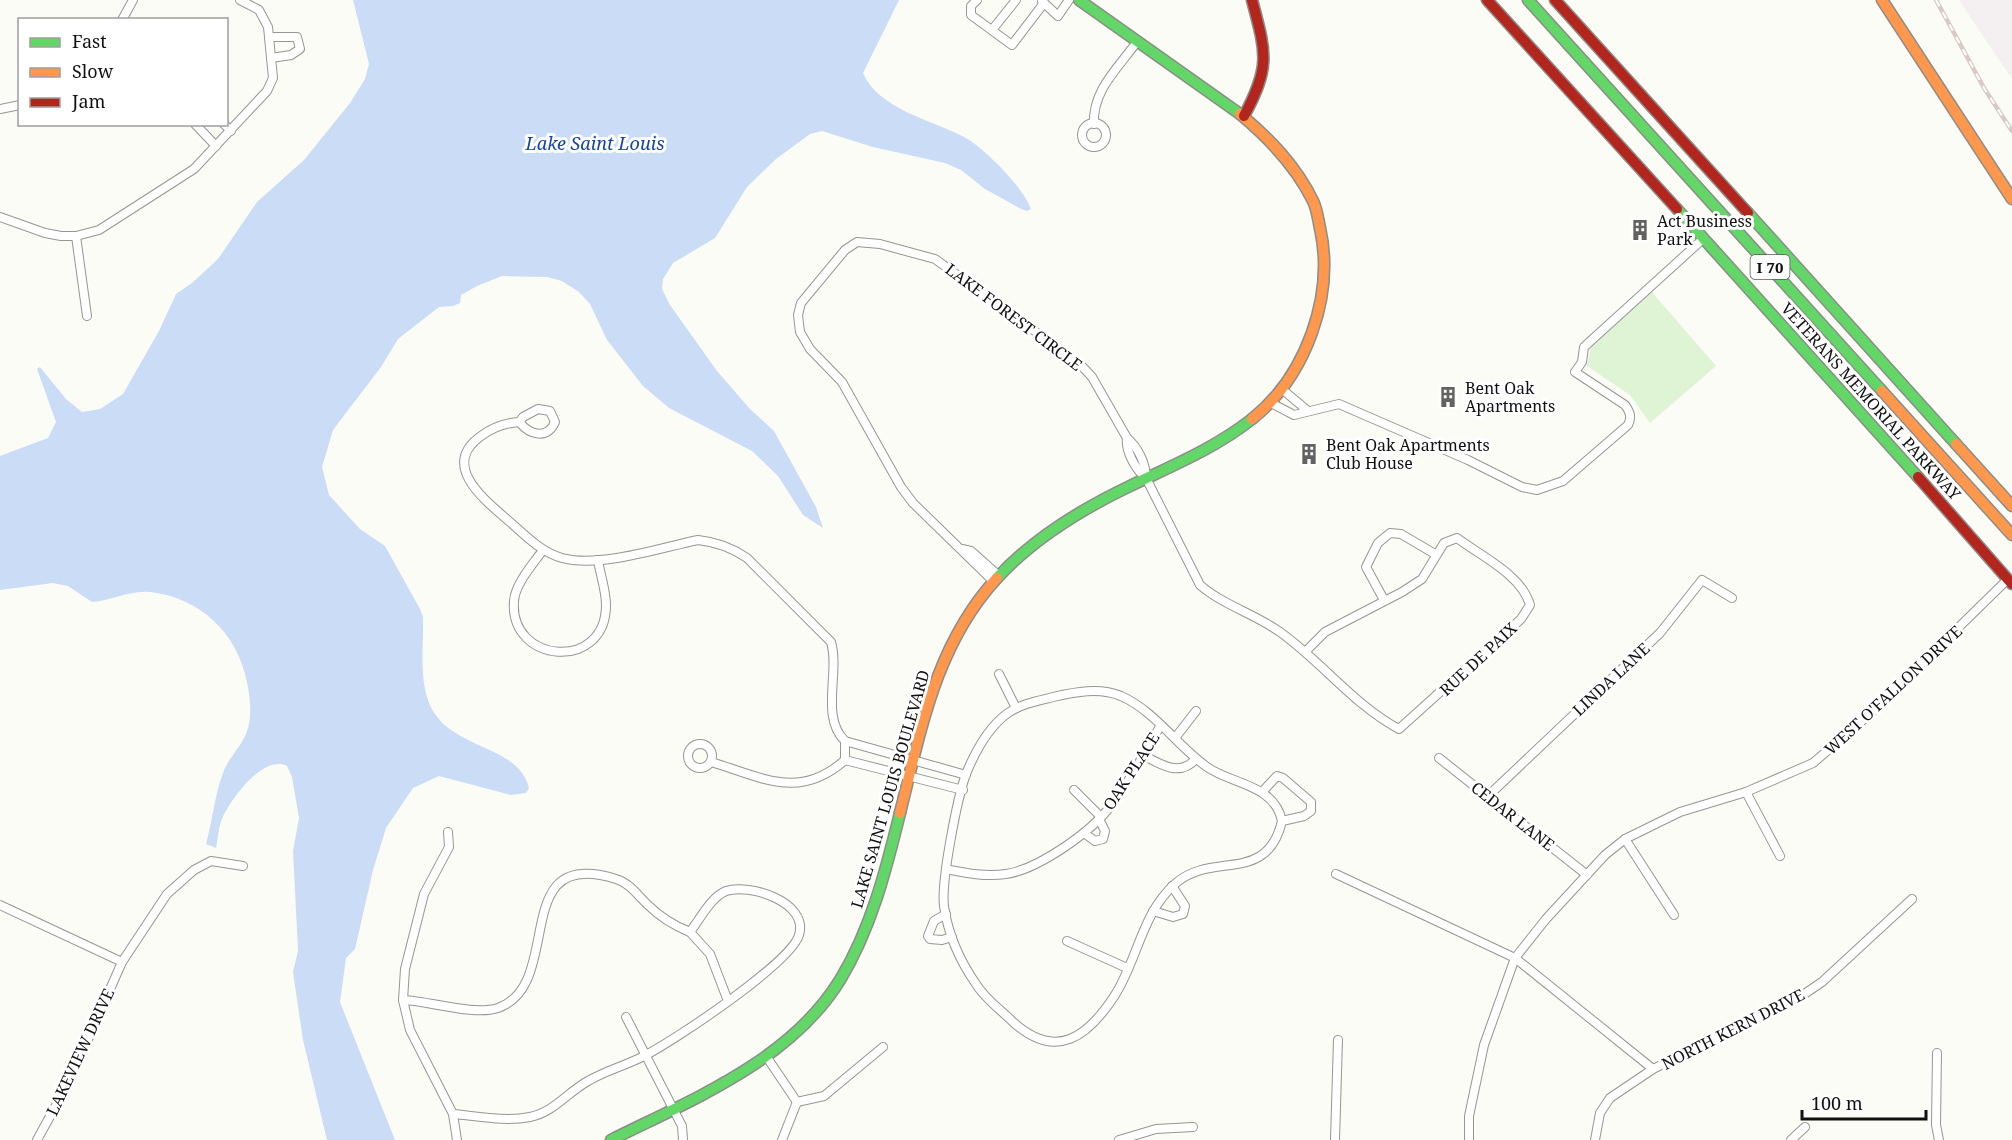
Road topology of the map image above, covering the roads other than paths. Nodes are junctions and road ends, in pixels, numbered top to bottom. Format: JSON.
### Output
{"nodes":[{"id":1,"x":133,"y":0,"type":"edge"},
{"id":2,"x":240,"y":0,"type":"edge"},
{"id":3,"x":977,"y":0,"type":"edge"},
{"id":4,"x":1016,"y":0,"type":"edge"},
{"id":5,"x":1069,"y":0,"type":"edge"},
{"id":6,"x":1079,"y":0,"type":"edge"},
{"id":7,"x":1252,"y":0,"type":"edge"},
{"id":8,"x":1487,"y":0,"type":"edge"},
{"id":9,"x":1528,"y":0,"type":"edge"},
{"id":10,"x":1555,"y":0,"type":"edge"},
{"id":11,"x":1882,"y":0,"type":"edge"},
{"id":12,"x":1043,"y":1,"type":"edge"},
{"id":13,"x":123,"y":18,"type":"edge"},
{"id":14,"x":992,"y":30,"type":"junction"},
{"id":15,"x":269,"y":37,"type":"junction"},
{"id":16,"x":1136,"y":43,"type":"junction"},
{"id":17,"x":271,"y":58,"type":"junction"},
{"id":18,"x":18,"y":105,"type":"edge"},
{"id":19,"x":0,"y":108,"type":"edge"},
{"id":20,"x":1244,"y":116,"type":"junction"},
{"id":21,"x":1094,"y":124,"type":"dead end"},
{"id":22,"x":197,"y":126,"type":"edge"},
{"id":23,"x":226,"y":126,"type":"edge"},
{"id":24,"x":231,"y":130,"type":"junction"},
{"id":25,"x":216,"y":146,"type":"junction"},
{"id":26,"x":2012,"y":199,"type":"edge"},
{"id":27,"x":0,"y":217,"type":"edge"},
{"id":28,"x":76,"y":236,"type":"junction"},
{"id":29,"x":1704,"y":238,"type":"junction"},
{"id":30,"x":87,"y":316,"type":"dead end"},
{"id":31,"x":1283,"y":390,"type":"junction"},
{"id":32,"x":1271,"y":403,"type":"junction"},
{"id":33,"x":1308,"y":411,"type":"junction"},
{"id":34,"x":519,"y":422,"type":"junction"},
{"id":35,"x":1146,"y":478,"type":"junction"},
{"id":36,"x":2012,"y":506,"type":"edge"},
{"id":37,"x":2012,"y":535,"type":"edge"},
{"id":38,"x":543,"y":550,"type":"junction"},
{"id":39,"x":1435,"y":554,"type":"junction"},
{"id":40,"x":598,"y":560,"type":"junction"},
{"id":41,"x":997,"y":579,"type":"junction"},
{"id":42,"x":2010,"y":582,"type":"edge"},
{"id":43,"x":1731,"y":598,"type":"dead end"},
{"id":44,"x":1384,"y":600,"type":"junction"},
{"id":45,"x":1305,"y":652,"type":"junction"},
{"id":46,"x":999,"y":674,"type":"dead end"},
{"id":47,"x":1016,"y":708,"type":"junction"},
{"id":48,"x":1196,"y":711,"type":"dead end"},
{"id":49,"x":1161,"y":725,"type":"junction"},
{"id":50,"x":1175,"y":738,"type":"junction"},
{"id":51,"x":845,"y":741,"type":"junction"},
{"id":52,"x":1143,"y":755,"type":"junction"},
{"id":53,"x":1439,"y":758,"type":"dead end"},
{"id":54,"x":1196,"y":759,"type":"junction"},
{"id":55,"x":845,"y":760,"type":"junction"},
{"id":56,"x":912,"y":760,"type":"junction"},
{"id":57,"x":711,"y":762,"type":"dead end"},
{"id":58,"x":966,"y":775,"type":"junction"},
{"id":59,"x":909,"y":776,"type":"junction"},
{"id":60,"x":963,"y":790,"type":"junction"},
{"id":61,"x":1074,"y":790,"type":"dead end"},
{"id":62,"x":1262,"y":792,"type":"junction"},
{"id":63,"x":1746,"y":792,"type":"junction"},
{"id":64,"x":1488,"y":796,"type":"junction"},
{"id":65,"x":1100,"y":818,"type":"junction"},
{"id":66,"x":1282,"y":820,"type":"junction"},
{"id":67,"x":448,"y":832,"type":"dead end"},
{"id":68,"x":1084,"y":833,"type":"junction"},
{"id":69,"x":1625,"y":839,"type":"junction"},
{"id":70,"x":1780,"y":856,"type":"dead end"},
{"id":71,"x":243,"y":866,"type":"dead end"},
{"id":72,"x":946,"y":869,"type":"junction"},
{"id":73,"x":1336,"y":874,"type":"dead end"},
{"id":74,"x":1587,"y":875,"type":"junction"},
{"id":75,"x":1172,"y":886,"type":"junction"},
{"id":76,"x":1912,"y":899,"type":"dead end"},
{"id":77,"x":0,"y":905,"type":"edge"},
{"id":78,"x":1154,"y":911,"type":"junction"},
{"id":79,"x":946,"y":914,"type":"junction"},
{"id":80,"x":1674,"y":915,"type":"dead end"},
{"id":81,"x":690,"y":932,"type":"junction"},
{"id":82,"x":952,"y":937,"type":"junction"},
{"id":83,"x":1067,"y":941,"type":"dead end"},
{"id":84,"x":1515,"y":958,"type":"junction"},
{"id":85,"x":122,"y":962,"type":"junction"},
{"id":86,"x":1127,"y":968,"type":"junction"},
{"id":87,"x":403,"y":1000,"type":"junction"},
{"id":88,"x":728,"y":1001,"type":"junction"},
{"id":89,"x":626,"y":1017,"type":"dead end"},
{"id":90,"x":1338,"y":1041,"type":"dead end"},
{"id":91,"x":883,"y":1047,"type":"dead end"},
{"id":92,"x":1937,"y":1053,"type":"dead end"},
{"id":93,"x":644,"y":1056,"type":"junction"},
{"id":94,"x":766,"y":1056,"type":"junction"},
{"id":95,"x":1653,"y":1069,"type":"junction"},
{"id":96,"x":797,"y":1102,"type":"junction"},
{"id":97,"x":673,"y":1108,"type":"junction"},
{"id":98,"x":453,"y":1114,"type":"junction"},
{"id":99,"x":1193,"y":1127,"type":"dead end"},
{"id":100,"x":1805,"y":1127,"type":"dead end"},
{"id":101,"x":37,"y":1140,"type":"edge"},
{"id":102,"x":458,"y":1140,"type":"edge"},
{"id":103,"x":611,"y":1140,"type":"edge"},
{"id":104,"x":683,"y":1140,"type":"edge"},
{"id":105,"x":782,"y":1140,"type":"edge"},
{"id":106,"x":1119,"y":1140,"type":"edge"},
{"id":107,"x":1335,"y":1140,"type":"edge"},
{"id":108,"x":1469,"y":1140,"type":"edge"},
{"id":109,"x":1595,"y":1140,"type":"edge"},
{"id":110,"x":1791,"y":1140,"type":"edge"},
{"id":111,"x":1939,"y":1140,"type":"edge"}],
"edges":[{"from":1,"to":13,"type":"street"},
{"from":2,"to":15,"type":"street"},
{"from":3,"to":14,"type":"street"},
{"from":4,"to":14,"type":"street"},
{"from":5,"to":12,"type":"street"},
{"from":6,"to":16,"type":"main road","name":"LAKE SAINT LOUIS BOULEVARD"},
{"from":7,"to":20,"type":"main road"},
{"from":8,"to":29,"type":"main road","name":"VETERANS MEMORIAL PARKWAY"},
{"from":9,"to":37,"type":"main road","number":"I 70"},
{"from":10,"to":36,"type":"main road","number":"I 70"},
{"from":11,"to":26,"type":"main road"},
{"from":12,"to":14,"type":"street"},
{"from":15,"to":17,"type":"street"},
{"from":15,"to":17,"type":"street"},
{"from":16,"to":20,"type":"main road","name":"LAKE SAINT LOUIS BOULEVARD"},
{"from":16,"to":21,"type":"street"},
{"from":17,"to":24,"type":"street"},
{"from":18,"to":19,"type":"street"},
{"from":20,"to":31,"type":"main road","name":"LAKE SAINT LOUIS BOULEVARD"},
{"from":22,"to":25,"type":"street"},
{"from":23,"to":24,"type":"street"},
{"from":24,"to":25,"type":"street"},
{"from":25,"to":28,"type":"street"},
{"from":27,"to":28,"type":"street"},
{"from":28,"to":30,"type":"street"},
{"from":29,"to":33,"type":"street"},
{"from":29,"to":42,"type":"main road","name":"VETERANS MEMORIAL PARKWAY"},
{"from":31,"to":32,"type":"main road","name":"LAKE SAINT LOUIS BOULEVARD"},
{"from":31,"to":33,"type":"street"},
{"from":32,"to":33,"type":"street"},
{"from":32,"to":35,"type":"main road","name":"LAKE SAINT LOUIS BOULEVARD"},
{"from":34,"to":34,"type":"street"},
{"from":34,"to":38,"type":"street"},
{"from":35,"to":41,"type":"main road","name":"LAKE SAINT LOUIS BOULEVARD"},
{"from":35,"to":41,"type":"street","name":"LAKE FOREST CIRCLE"},
{"from":35,"to":45,"type":"street","name":"RUE DE PAIX"},
{"from":38,"to":40,"type":"street"},
{"from":38,"to":40,"type":"street"},
{"from":39,"to":44,"type":"street","name":"RUE DE PAIX"},
{"from":39,"to":44,"type":"street"},
{"from":39,"to":45,"type":"street","name":"RUE DE PAIX"},
{"from":40,"to":51,"type":"street"},
{"from":41,"to":56,"type":"main road","name":"LAKE SAINT LOUIS BOULEVARD"},
{"from":42,"to":63,"type":"street","name":"WEST O'FALLON DRIVE"},
{"from":43,"to":64,"type":"street","name":"LINDA LANE"},
{"from":44,"to":45,"type":"street","name":"RUE DE PAIX"},
{"from":46,"to":47,"type":"street"},
{"from":47,"to":49,"type":"street"},
{"from":47,"to":58,"type":"street"},
{"from":48,"to":50,"type":"street"},
{"from":49,"to":50,"type":"street"},
{"from":49,"to":52,"type":"street","name":"OAK PLACE"},
{"from":50,"to":54,"type":"street"},
{"from":51,"to":55,"type":"street"},
{"from":51,"to":56,"type":"street"},
{"from":52,"to":54,"type":"street"},
{"from":52,"to":65,"type":"street","name":"OAK PLACE"},
{"from":53,"to":64,"type":"street","name":"CEDAR LANE"},
{"from":54,"to":62,"type":"street"},
{"from":55,"to":57,"type":"street"},
{"from":55,"to":59,"type":"street"},
{"from":56,"to":58,"type":"street"},
{"from":56,"to":59,"type":"main road","name":"LAKE SAINT LOUIS BOULEVARD"},
{"from":58,"to":60,"type":"street"},
{"from":59,"to":60,"type":"street"},
{"from":59,"to":94,"type":"main road","name":"LAKE SAINT LOUIS BOULEVARD"},
{"from":60,"to":72,"type":"street"},
{"from":61,"to":65,"type":"street","name":"OAK PLACE"},
{"from":62,"to":66,"type":"street"},
{"from":62,"to":66,"type":"street"},
{"from":63,"to":69,"type":"street","name":"WEST O'FALLON DRIVE"},
{"from":63,"to":70,"type":"street"},
{"from":64,"to":74,"type":"street","name":"CEDAR LANE"},
{"from":65,"to":68,"type":"street","name":"OAK PLACE"},
{"from":65,"to":68,"type":"street","name":"OAK PLACE"},
{"from":66,"to":75,"type":"street"},
{"from":67,"to":87,"type":"street"},
{"from":68,"to":72,"type":"street","name":"OAK PLACE"},
{"from":69,"to":74,"type":"street","name":"WEST O'FALLON DRIVE"},
{"from":69,"to":80,"type":"street"},
{"from":71,"to":85,"type":"street","name":"LAKEVIEW DRIVE"},
{"from":72,"to":79,"type":"street"},
{"from":73,"to":84,"type":"street"},
{"from":74,"to":84,"type":"street","name":"WEST O'FALLON DRIVE"},
{"from":75,"to":78,"type":"street"},
{"from":75,"to":78,"type":"street"},
{"from":76,"to":95,"type":"street","name":"NORTH KERN DRIVE"},
{"from":77,"to":85,"type":"street"},
{"from":78,"to":86,"type":"street"},
{"from":79,"to":82,"type":"street"},
{"from":79,"to":82,"type":"street"},
{"from":81,"to":87,"type":"street"},
{"from":81,"to":88,"type":"street"},
{"from":81,"to":88,"type":"street"},
{"from":82,"to":86,"type":"street"},
{"from":83,"to":86,"type":"street"},
{"from":84,"to":95,"type":"street"},
{"from":84,"to":108,"type":"street","name":"WEST O'FALLON DRIVE"},
{"from":85,"to":101,"type":"street","name":"LAKEVIEW DRIVE"},
{"from":87,"to":98,"type":"street"},
{"from":88,"to":93,"type":"street"},
{"from":89,"to":93,"type":"street"},
{"from":90,"to":107,"type":"street"},
{"from":91,"to":96,"type":"street"},
{"from":92,"to":111,"type":"street"},
{"from":93,"to":97,"type":"street"},
{"from":93,"to":98,"type":"street"},
{"from":94,"to":96,"type":"street"},
{"from":94,"to":97,"type":"main road","name":"LAKE SAINT LOUIS BOULEVARD"},
{"from":95,"to":109,"type":"street","name":"NORTH KERN DRIVE"},
{"from":96,"to":105,"type":"street"},
{"from":97,"to":103,"type":"main road","name":"LAKE SAINT LOUIS BOULEVARD"},
{"from":97,"to":104,"type":"street"},
{"from":98,"to":102,"type":"street"},
{"from":99,"to":106,"type":"street"},
{"from":100,"to":110,"type":"street"}]}
